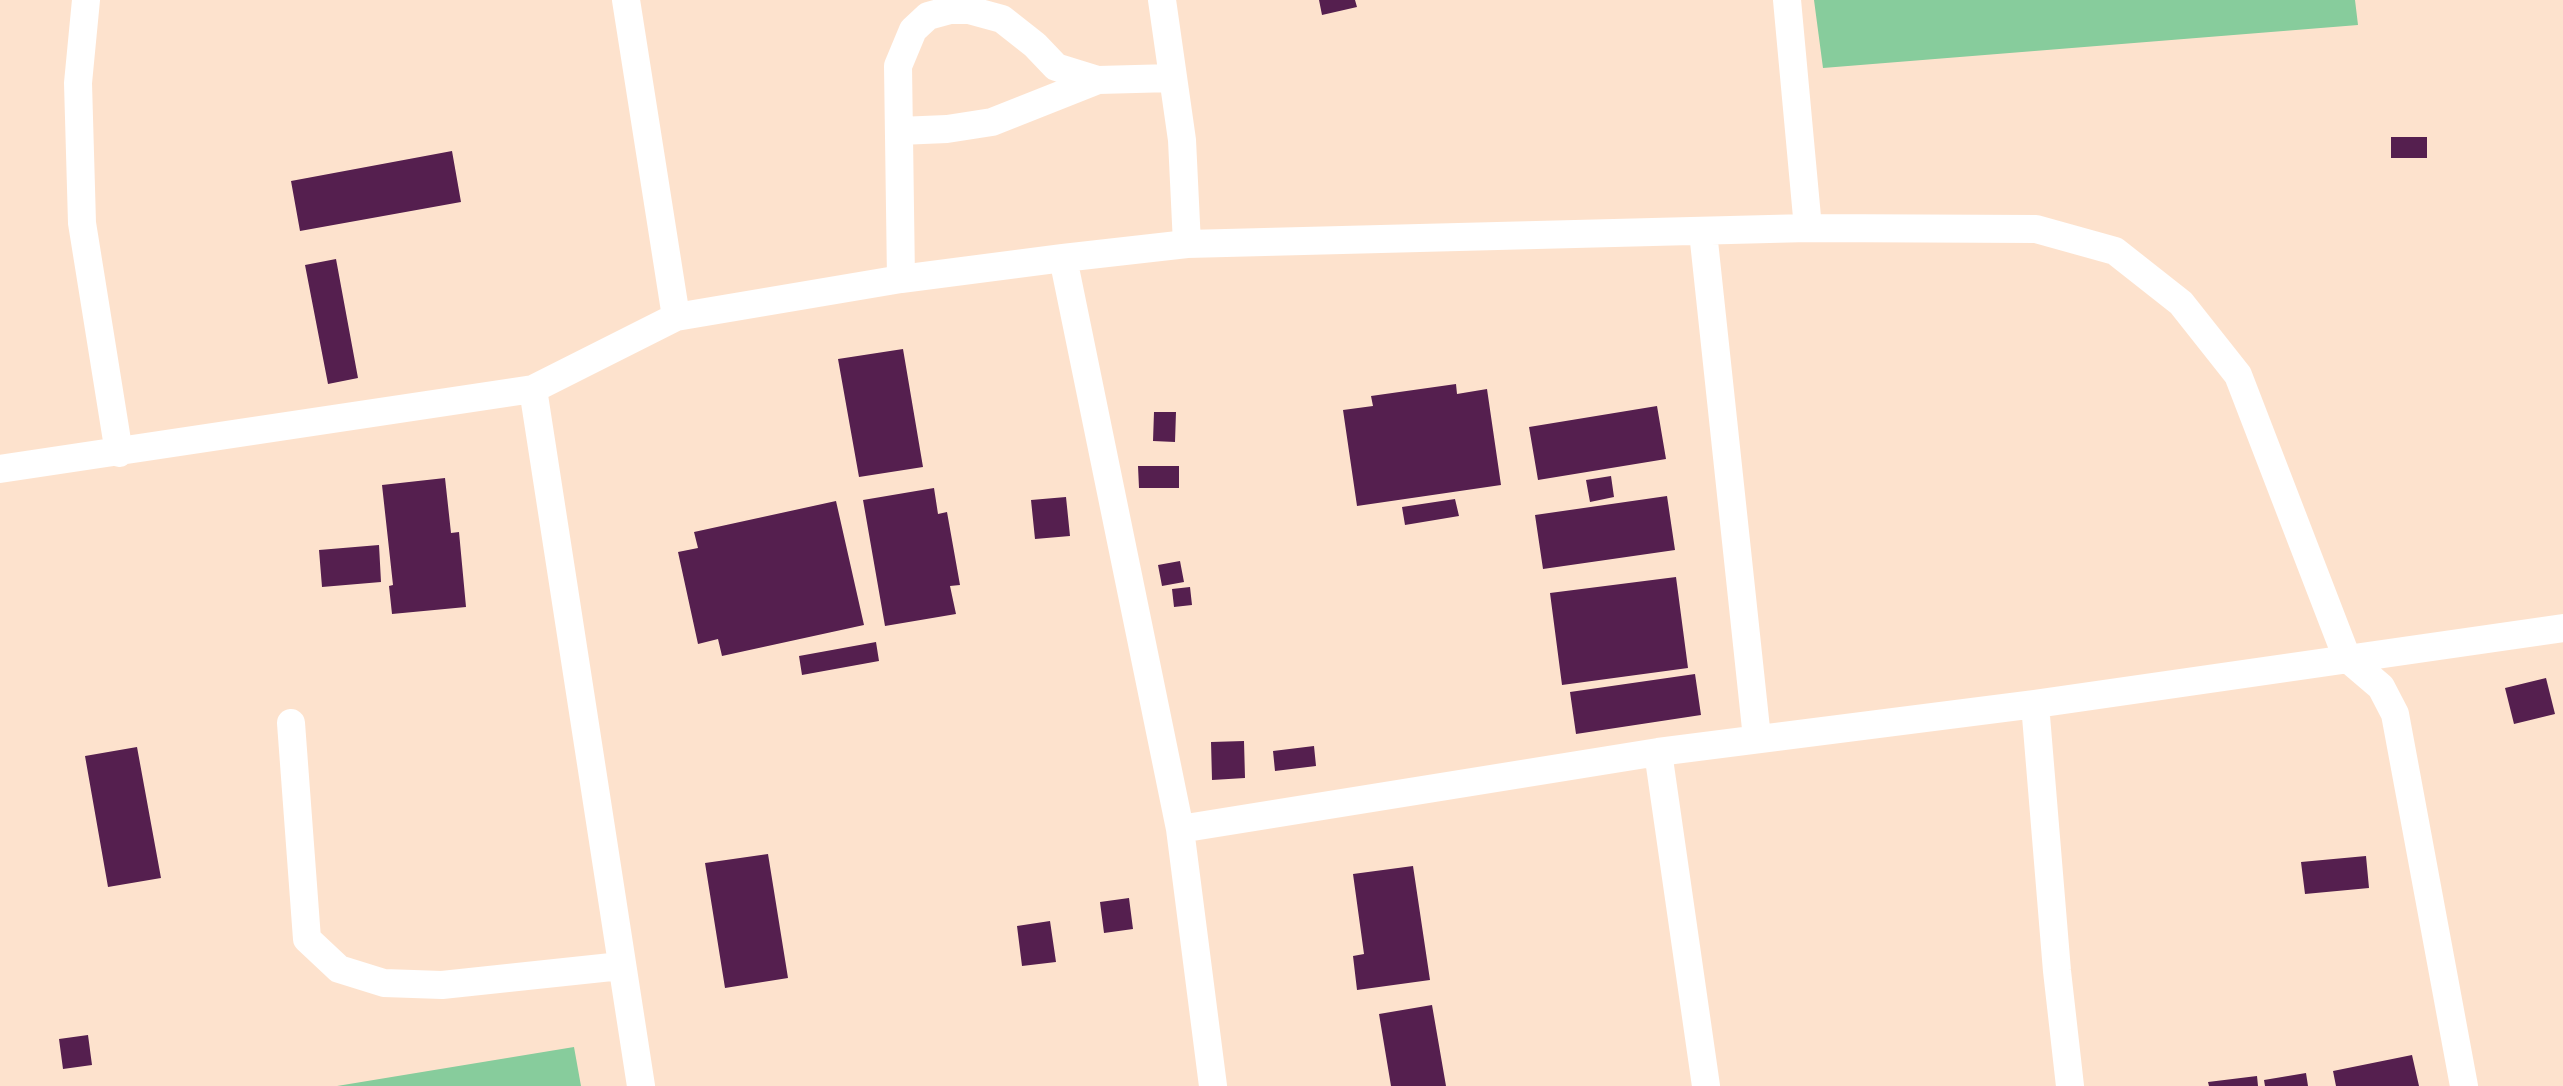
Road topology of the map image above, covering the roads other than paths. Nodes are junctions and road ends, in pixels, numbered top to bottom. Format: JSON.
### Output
{"nodes":[{"id":1,"x":86,"y":0,"type":"edge"},
{"id":2,"x":626,"y":0,"type":"edge"},
{"id":3,"x":1162,"y":0,"type":"edge"},
{"id":4,"x":1787,"y":0,"type":"edge"},
{"id":5,"x":1173,"y":78,"type":"junction"},
{"id":6,"x":1098,"y":80,"type":"junction"},
{"id":7,"x":899,"y":131,"type":"junction"},
{"id":8,"x":1808,"y":228,"type":"junction"},
{"id":9,"x":1703,"y":232,"type":"junction"},
{"id":10,"x":1187,"y":244,"type":"junction"},
{"id":11,"x":1063,"y":258,"type":"junction"},
{"id":12,"x":901,"y":279,"type":"junction"},
{"id":13,"x":676,"y":317,"type":"junction"},
{"id":14,"x":533,"y":389,"type":"junction"},
{"id":15,"x":119,"y":453,"type":"junction"},
{"id":16,"x":0,"y":470,"type":"edge"},
{"id":17,"x":2563,"y":628,"type":"edge"},
{"id":18,"x":2347,"y":658,"type":"junction"},
{"id":19,"x":2035,"y":704,"type":"junction"},
{"id":20,"x":291,"y":723,"type":"dead end"},
{"id":21,"x":1757,"y":738,"type":"junction"},
{"id":22,"x":1658,"y":752,"type":"junction"},
{"id":23,"x":1180,"y":829,"type":"junction"},
{"id":24,"x":621,"y":966,"type":"junction"},
{"id":25,"x":640,"y":1086,"type":"edge"},
{"id":26,"x":1213,"y":1086,"type":"edge"},
{"id":27,"x":1706,"y":1086,"type":"edge"},
{"id":28,"x":2070,"y":1086,"type":"edge"},
{"id":29,"x":2464,"y":1086,"type":"edge"}],
"edges":[{"from":1,"to":15,"type":"street"},
{"from":2,"to":13,"type":"street"},
{"from":3,"to":5,"type":"street"},
{"from":4,"to":8,"type":"street"},
{"from":5,"to":6,"type":"street"},
{"from":5,"to":10,"type":"street"},
{"from":6,"to":7,"type":"street"},
{"from":6,"to":7,"type":"street"},
{"from":7,"to":12,"type":"street"},
{"from":8,"to":9,"type":"street"},
{"from":8,"to":18,"type":"street"},
{"from":9,"to":10,"type":"street"},
{"from":9,"to":21,"type":"street"},
{"from":10,"to":11,"type":"street"},
{"from":11,"to":12,"type":"street"},
{"from":11,"to":23,"type":"street"},
{"from":12,"to":13,"type":"street"},
{"from":13,"to":14,"type":"street"},
{"from":14,"to":15,"type":"street"},
{"from":14,"to":24,"type":"street"},
{"from":15,"to":16,"type":"street"},
{"from":17,"to":18,"type":"street"},
{"from":18,"to":19,"type":"street"},
{"from":18,"to":29,"type":"street"},
{"from":19,"to":21,"type":"street"},
{"from":19,"to":28,"type":"street"},
{"from":20,"to":24,"type":"street"},
{"from":21,"to":22,"type":"street"},
{"from":22,"to":23,"type":"street"},
{"from":22,"to":27,"type":"street"},
{"from":23,"to":26,"type":"street"},
{"from":24,"to":25,"type":"street"}]}
